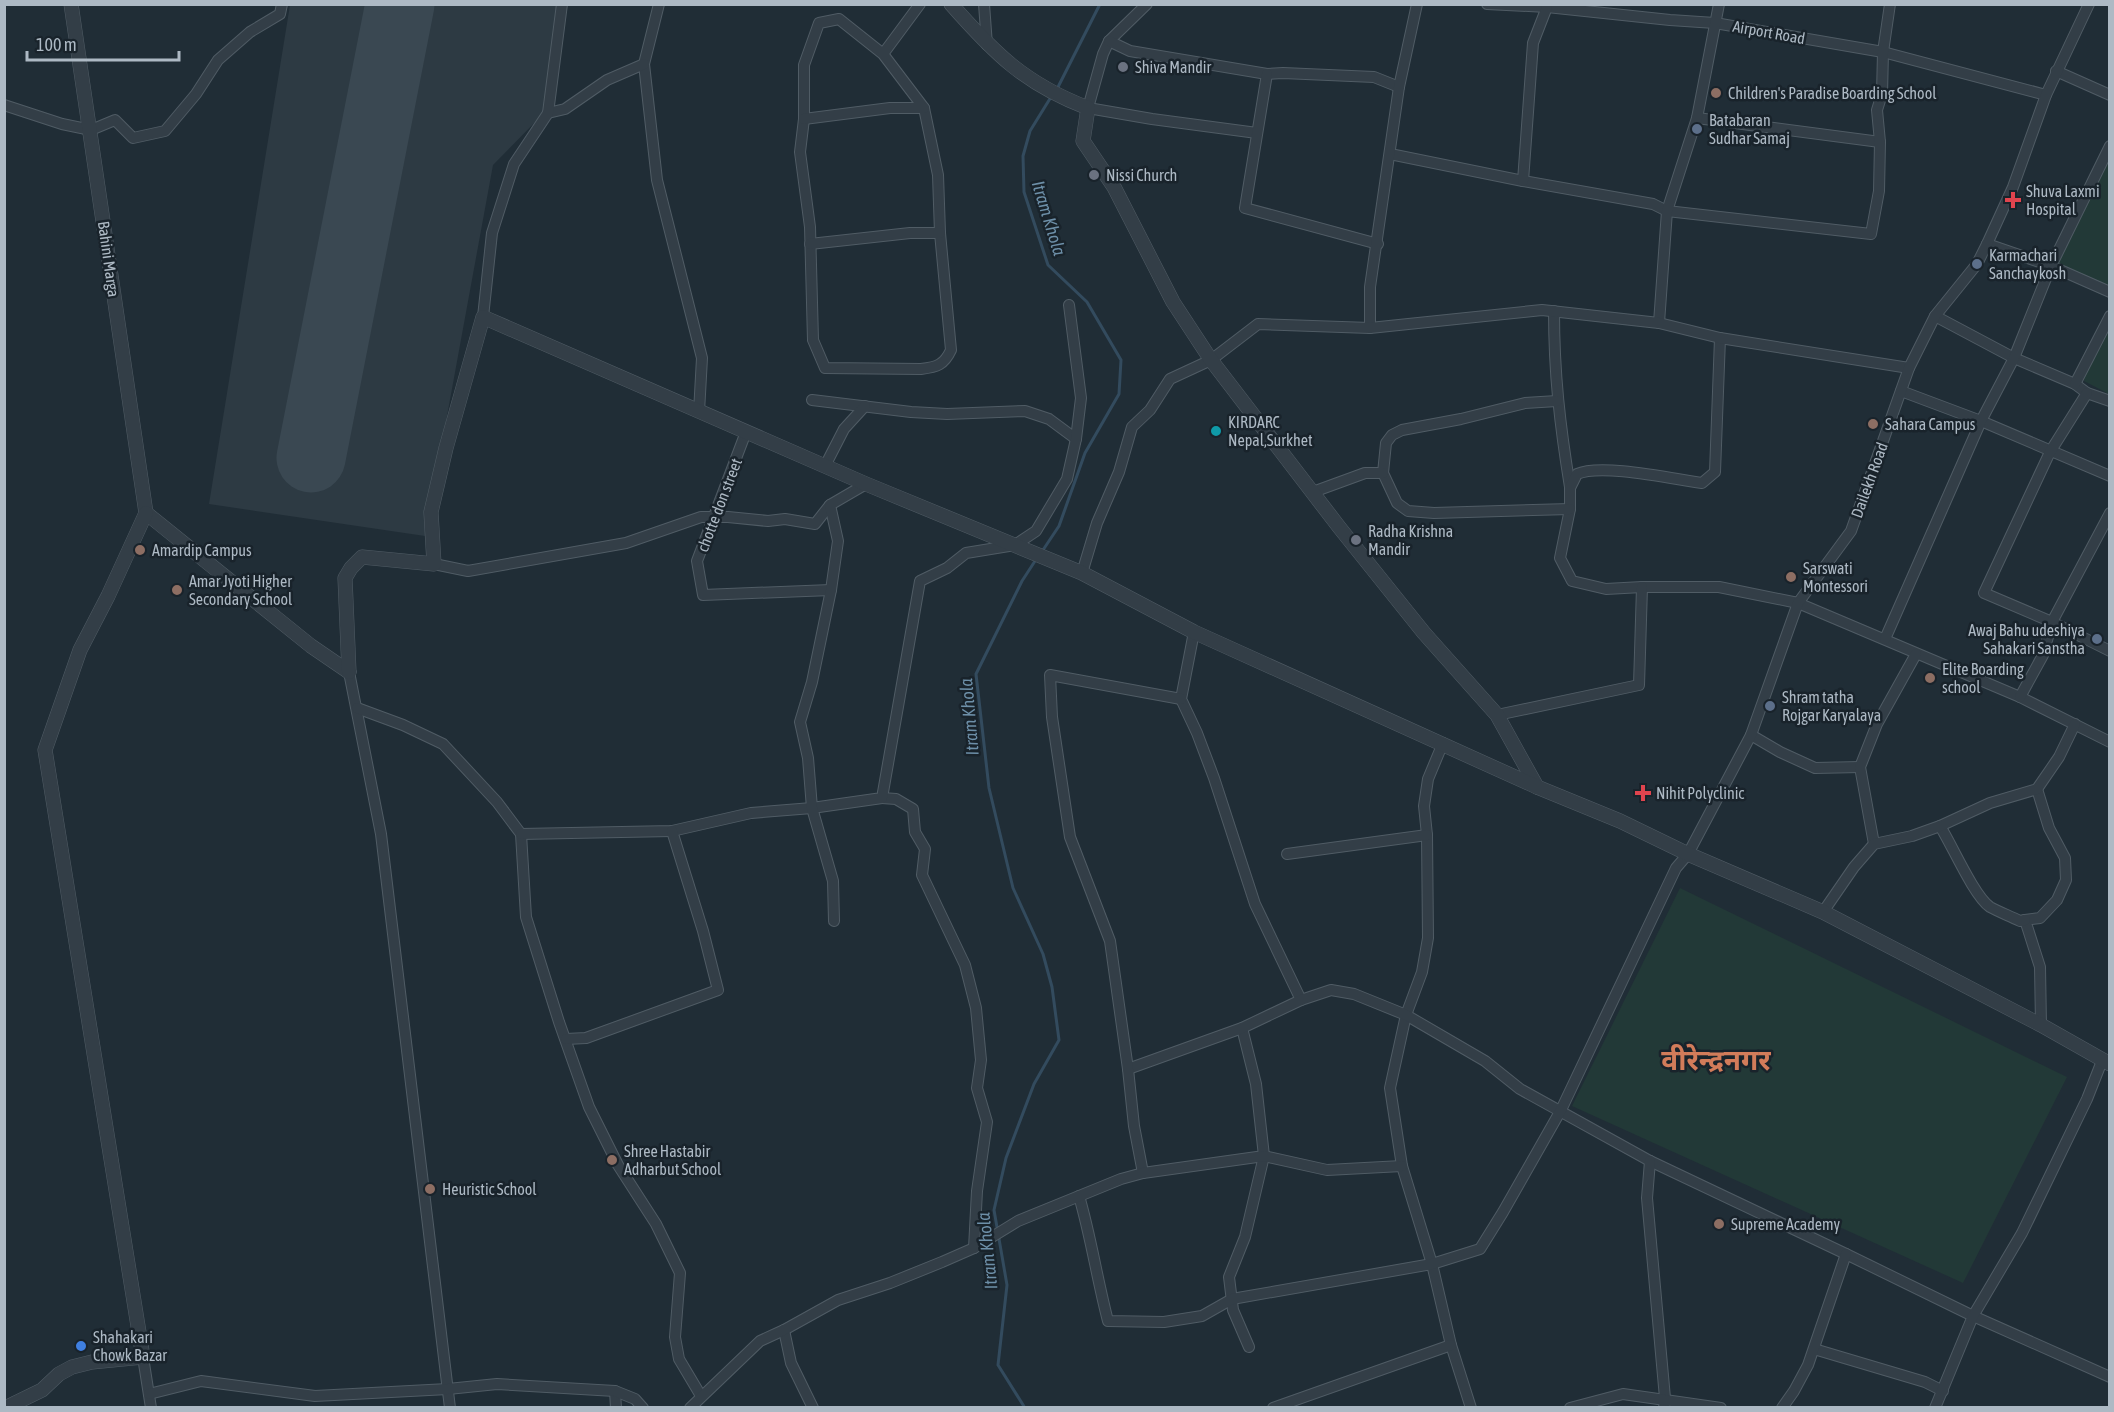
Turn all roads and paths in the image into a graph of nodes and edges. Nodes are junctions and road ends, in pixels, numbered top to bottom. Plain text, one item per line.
1 (72, 4) edge
2 (282, 4) edge
3 (562, 4) edge
4 (659, 4) edge
5 (920, 4) edge
6 (951, 4) edge
7 (984, 4) edge
8 (1147, 4) edge
9 (1417, 4) edge
10 (1487, 4) edge
11 (1719, 4) edge
12 (1890, 4) edge
13 (2089, 4) edge
14 (1548, 7) junction
15 (1715, 23) junction
16 (1109, 41) junction
17 (987, 45) junction
18 (1884, 52) junction
19 (883, 54) junction
20 (644, 64) junction
21 (2056, 71) junction
22 (1267, 74) junction
23 (1399, 87) junction
24 (2046, 95) junction
25 (2109, 95) edge
26 (4, 105) edge
27 (924, 108) junction
28 (1088, 108) junction
29 (548, 113) junction
30 (1697, 118) junction
31 (804, 119) junction
32 (91, 130) junction
33 (1257, 133) junction
34 (1880, 142) junction
35 (2109, 146) edge
36 (1390, 154) junction
37 (1523, 181) junction
38 (1667, 211) junction
39 (940, 233) junction
40 (810, 244) junction
41 (1378, 244) junction
42 (1987, 244) junction
43 (2051, 266) junction
44 (2109, 292) edge
45 (1069, 305) dead end
46 (1554, 311) junction
47 (1935, 316) junction
48 (2109, 316) edge
49 (483, 317) junction
50 (1659, 323) junction
51 (1370, 328) junction
52 (1720, 338) junction
53 (2014, 358) junction
54 (1211, 360) junction
55 (1909, 368) junction
56 (2075, 384) junction
57 (1901, 391) junction
58 (2087, 393) junction
59 (812, 400) dead end
60 (1557, 401) junction
61 (2109, 401) edge
62 (865, 406) junction
63 (699, 411) junction
64 (1981, 421) junction
65 (746, 432) junction
66 (1076, 439) junction
67 (2050, 452) junction
68 (825, 466) junction
69 (1383, 472) junction
70 (2109, 476) edge
71 (866, 484) junction
72 (1570, 488) junction
73 (1313, 492) junction
74 (830, 505) junction
75 (1570, 509) junction
76 (146, 513) junction
77 (2109, 513) edge
78 (714, 517) junction
79 (1019, 547) junction
80 (434, 564) junction
81 (1082, 573) junction
82 (1642, 586) junction
83 (831, 590) junction
84 (1798, 603) junction
85 (2052, 622) junction
86 (1194, 632) junction
87 (1884, 639) junction
88 (2109, 651) edge
89 (1916, 654) junction
90 (349, 672) junction
91 (2020, 697) junction
92 (1181, 699) junction
93 (357, 708) junction
94 (1497, 715) junction
95 (2075, 724) junction
96 (1751, 735) junction
97 (2109, 742) edge
98 (1443, 743) junction
99 (1860, 767) junction
100 (1537, 787) junction
101 (2037, 789) junction
102 (882, 798) junction
103 (812, 808) junction
104 (1940, 826) junction
105 (672, 831) junction
106 (521, 834) junction
107 (1427, 836) junction
108 (1874, 844) junction
109 (1287, 854) dead end
110 (1688, 854) junction
111 (1823, 912) junction
112 (2025, 920) junction
113 (834, 921) dead end
114 (1301, 1000) junction
115 (1406, 1015) junction
116 (2041, 1025) junction
117 (1242, 1028) junction
118 (566, 1039) junction
119 (2106, 1063) edge
120 (1128, 1069) junction
121 (1561, 1110) junction
122 (1264, 1156) junction
123 (1650, 1161) junction
124 (1402, 1166) junction
125 (1143, 1173) junction
126 (1079, 1197) junction
127 (974, 1248) junction
128 (1846, 1254) junction
129 (1432, 1264) junction
130 (1232, 1299) junction
131 (1973, 1316) junction
132 (784, 1330) junction
133 (1451, 1345) junction
134 (1249, 1347) dead end
135 (1814, 1349) junction
136 (143, 1357) junction
137 (2109, 1377) edge
138 (448, 1389) junction
139 (615, 1391) junction
140 (1942, 1391) junction
141 (149, 1394) junction
142 (315, 1396) junction
143 (701, 1396) junction
144 (1664, 1403) edge
145 (5, 1407) edge
146 (151, 1407) edge
147 (318, 1407) edge
148 (450, 1407) edge
149 (616, 1407) edge
150 (643, 1407) edge
151 (690, 1407) edge
152 (813, 1407) edge
153 (1273, 1407) edge
154 (1471, 1407) edge
155 (1570, 1407) edge
156 (1721, 1407) edge
157 (1782, 1407) edge
158 (1935, 1407) edge

1 - 32 street, Bahini Marga
2 - 32 street
3 - 29 street
4 - 20 street
5 - 19 street
6 - 17 street
7 - 17 street
8 - 16 street
9 - 23 street
10 - 14 street, Airport Road
11 - 15 street
12 - 18 street
13 - 21 street, Dailekh Road
14 - 15 street, Airport Road
14 - 37 street
15 - 18 street, Airport Road
15 - 30 street
16 - 22 street
16 - 28 street
17 - 28 street
18 - 24 street, Airport Road
18 - 34 street
19 - 27 street
19 - 31 street
20 - 29 street
20 - 63 street
21 - 24 street, Dailekh Road
21 - 25 street
22 - 23 street
22 - 33 street
23 - 36 street
24 - 42 street, Dailekh Road
26 - 32 street
27 - 31 street
27 - 39 street
28 - 33 street
28 - 54 street
29 - 49 street
30 - 34 street
30 - 38 street
31 - 40 street
32 - 76 street, Bahini Marga
33 - 41 street
34 - 38 street
35 - 43 street
36 - 37 street
36 - 41 street
37 - 38 street
38 - 50 street
39 - 40 street
39 - 40 street
41 - 51 street
42 - 43 street
42 - 47 street, Dailekh Road
43 - 44 street
43 - 53 street
45 - 66 street
46 - 50 street
46 - 51 street
46 - 60 street
47 - 53 street
47 - 55 street, Dailekh Road
48 - 56 street
49 - 63 street
49 - 80 street
50 - 52 street
51 - 54 street
52 - 55 street
52 - 72 street
53 - 56 street
53 - 64 street
54 - 73 street
54 - 81 street
55 - 57 street, Dailekh Road
56 - 58 street
57 - 64 street
57 - 84 street, Dailekh Road
58 - 61 street
58 - 67 street
59 - 62 street
60 - 69 street
60 - 72 street
62 - 66 street
62 - 68 street
63 - 65 street
64 - 67 street
64 - 87 street
65 - 68 street
65 - 78 street, chotte don street
66 - 79 street
67 - 70 street
67 - 85 street
68 - 71 street
69 - 73 street
69 - 75 street
71 - 74 street
71 - 79 street
72 - 75 street
73 - 94 street
74 - 78 street
74 - 83 street
75 - 82 street
76 - 90 street
76 - 136 street
77 - 85 street
78 - 80 street
78 - 83 street, chotte don street
79 - 81 street
79 - 102 street
80 - 90 street
81 - 86 street
82 - 84 street
82 - 94 street
83 - 103 street
84 - 87 street
84 - 96 street, Dailekh Road
85 - 88 street
85 - 91 street
86 - 92 street
86 - 98 street
87 - 89 street
89 - 91 street
89 - 99 street
90 - 93 street
91 - 95 street
92 - 114 street
92 - 120 street
93 - 106 street
93 - 138 street
94 - 100 street
95 - 97 street
95 - 101 street
96 - 99 street
96 - 110 street, Dailekh Road
98 - 100 street
98 - 107 street
99 - 108 street
100 - 110 street
101 - 104 street
101 - 112 street
102 - 103 street
102 - 127 street
103 - 105 street
103 - 113 street
104 - 108 street
104 - 112 street
105 - 106 street
105 - 118 street
106 - 118 street
107 - 109 street
107 - 115 street
108 - 111 street
110 - 111 street
110 - 121 street, Dailekh Road
111 - 116 street
112 - 116 street
114 - 115 street
114 - 117 street
115 - 121 street
115 - 124 street
116 - 119 street
117 - 120 street
117 - 122 street
118 - 143 street
119 - 131 street
120 - 125 street
121 - 123 street
121 - 129 street, Dailekh Road
122 - 124 street
122 - 125 street
122 - 130 street
123 - 128 street
123 - 144 street
124 - 129 street
125 - 126 street
126 - 127 street
126 - 130 street, Dailekh Road
127 - 132 street
128 - 131 street
128 - 135 street
129 - 130 street, Dailekh Road
129 - 133 street
130 - 134 street
131 - 137 street
131 - 140 street
132 - 143 street
132 - 152 street
133 - 153 street
133 - 154 street
135 - 140 street
135 - 157 street
136 - 141 street
136 - 145 street
138 - 139 street
138 - 142 street
138 - 148 street
139 - 149 street
139 - 150 street
140 - 158 street
141 - 142 street
141 - 146 street
142 - 147 street
143 - 151 street
144 - 155 street
144 - 156 street

